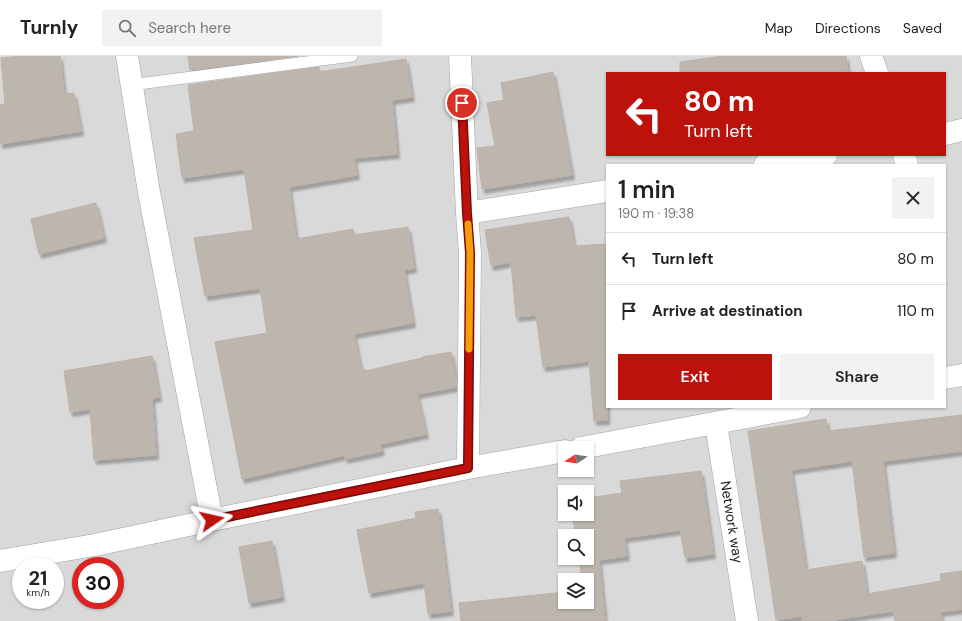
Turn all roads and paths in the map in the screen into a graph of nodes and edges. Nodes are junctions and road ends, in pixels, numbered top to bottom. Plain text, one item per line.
1 (127, 56) edge
2 (352, 56) edge
3 (460, 56) edge
4 (871, 56) edge
5 (877, 72) edge
6 (132, 85) junction
7 (962, 130) edge
8 (946, 134) edge
9 (820, 156) edge
10 (771, 164) edge
11 (606, 191) edge
12 (467, 213) junction
13 (795, 408) edge
14 (716, 424) junction
15 (594, 446) edge
16 (558, 452) edge
17 (468, 468) junction
18 (212, 520) junction
19 (0, 561) edge
20 (747, 621) edge

1 - 6 street
2 - 6 lane
3 - 12 street
4 - 5 street
6 - 18 street
7 - 8 street
9 - 10 street
11 - 12 street
12 - 17 street
13 - 14 street
14 - 15 street
14 - 20 street, Network way
16 - 17 street
17 - 18 street
18 - 19 street

